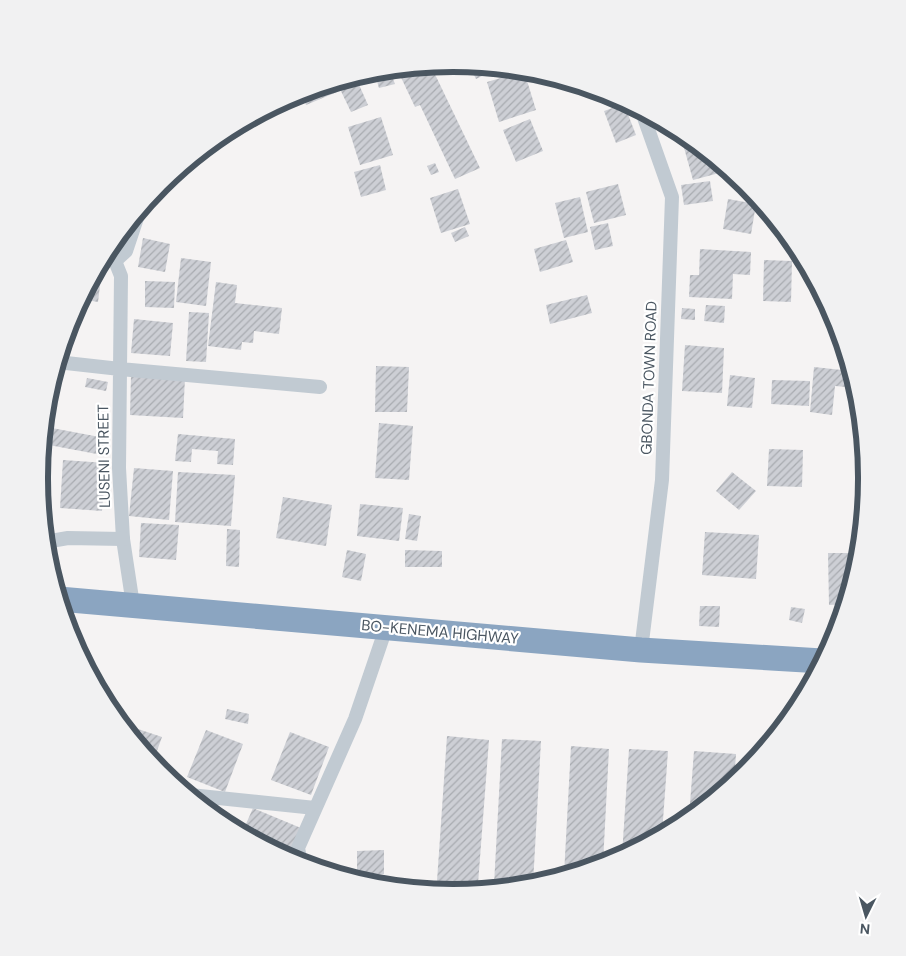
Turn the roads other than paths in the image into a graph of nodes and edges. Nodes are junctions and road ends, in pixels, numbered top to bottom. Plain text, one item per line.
1 (645, 121) edge
2 (134, 228) edge
3 (113, 257) edge
4 (111, 261) edge
5 (64, 363) edge
6 (120, 368) junction
7 (320, 387) dead end
8 (122, 539) junction
9 (52, 541) edge
10 (66, 599) edge
11 (133, 604) junction
12 (386, 628) junction
13 (641, 650) junction
14 (815, 661) edge
15 (202, 796) edge
16 (315, 808) junction
17 (299, 853) edge

1 - 13 street, GBONDA TOWN ROAD
2 - 3 street
4 - 6 street, LUSENI STREET
5 - 6 street
6 - 7 street
6 - 8 street, LUSENI STREET
8 - 9 street
8 - 11 street, LUSENI STREET
10 - 11 highway, BO-KENEMA HIGHWAY
11 - 12 highway, BO-KENEMA HIGHWAY
12 - 13 highway, BO-KENEMA HIGHWAY
12 - 16 street
13 - 14 highway, BO-KENEMA HIGHWAY
15 - 16 street
16 - 17 street

